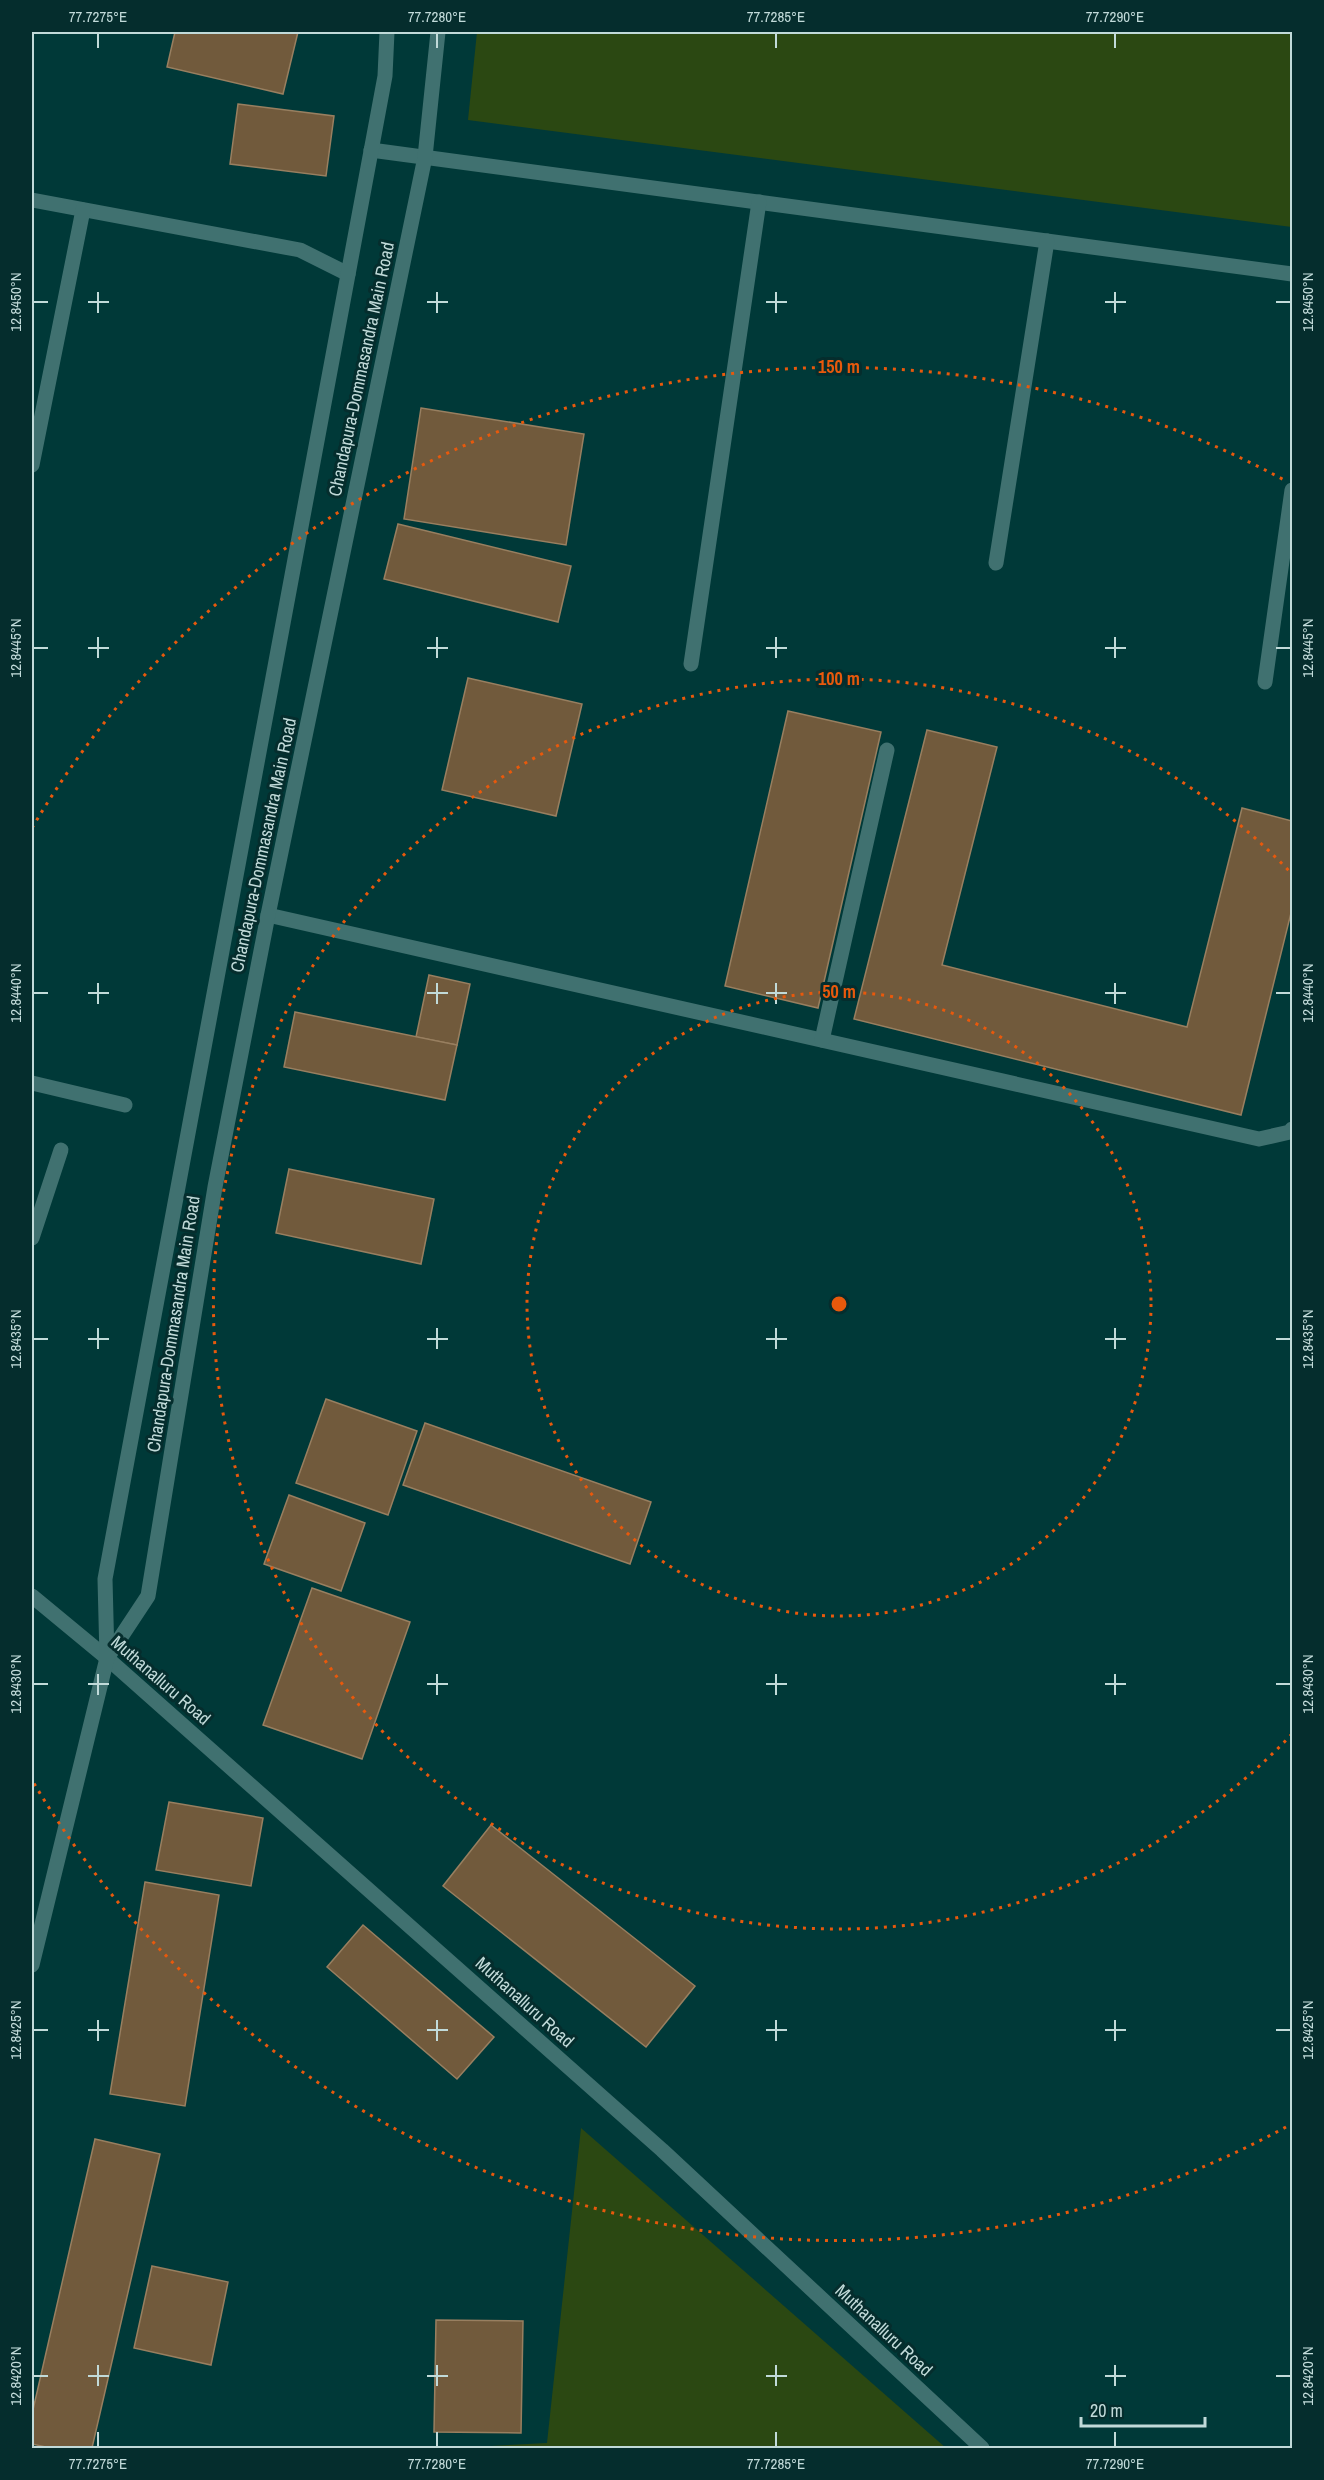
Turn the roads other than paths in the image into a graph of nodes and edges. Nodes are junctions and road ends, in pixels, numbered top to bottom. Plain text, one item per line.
1 (387, 32) edge
2 (438, 32) edge
3 (371, 150) junction
4 (425, 157) junction
5 (32, 200) edge
6 (759, 202) junction
7 (83, 210) junction
8 (1047, 241) junction
9 (348, 274) junction
10 (1293, 274) edge
11 (32, 465) edge
12 (1293, 490) edge
13 (996, 563) dead end
14 (691, 664) dead end
15 (1265, 682) dead end
16 (887, 750) dead end
17 (268, 915) junction
18 (822, 1040) junction
19 (32, 1083) edge
20 (125, 1105) dead end
21 (1293, 1129) edge
22 (61, 1150) dead end
23 (32, 1238) edge
24 (32, 1596) edge
25 (107, 1658) junction
26 (32, 1965) edge
27 (982, 2448) edge

1 - 3 main road, Chandapura-Dommasandra Main Road
2 - 4 main road, Chandapura-Dommasandra Main Road
3 - 4 main road
3 - 9 main road, Chandapura-Dommasandra Main Road
4 - 6 main road
4 - 17 main road, Chandapura-Dommasandra Main Road
5 - 7 main road
6 - 8 main road
6 - 14 main road
7 - 9 main road
7 - 11 main road
8 - 10 main road
8 - 13 main road
9 - 25 main road, Chandapura-Dommasandra Main Road
12 - 15 main road
16 - 18 main road
17 - 18 main road
17 - 25 main road, Chandapura-Dommasandra Main Road
18 - 21 main road
19 - 20 main road
22 - 23 main road
24 - 25 main road, Muthanalluru Road
25 - 26 main road, Chandapura-Dommasandra Main Road
25 - 27 main road, Muthanalluru Road

